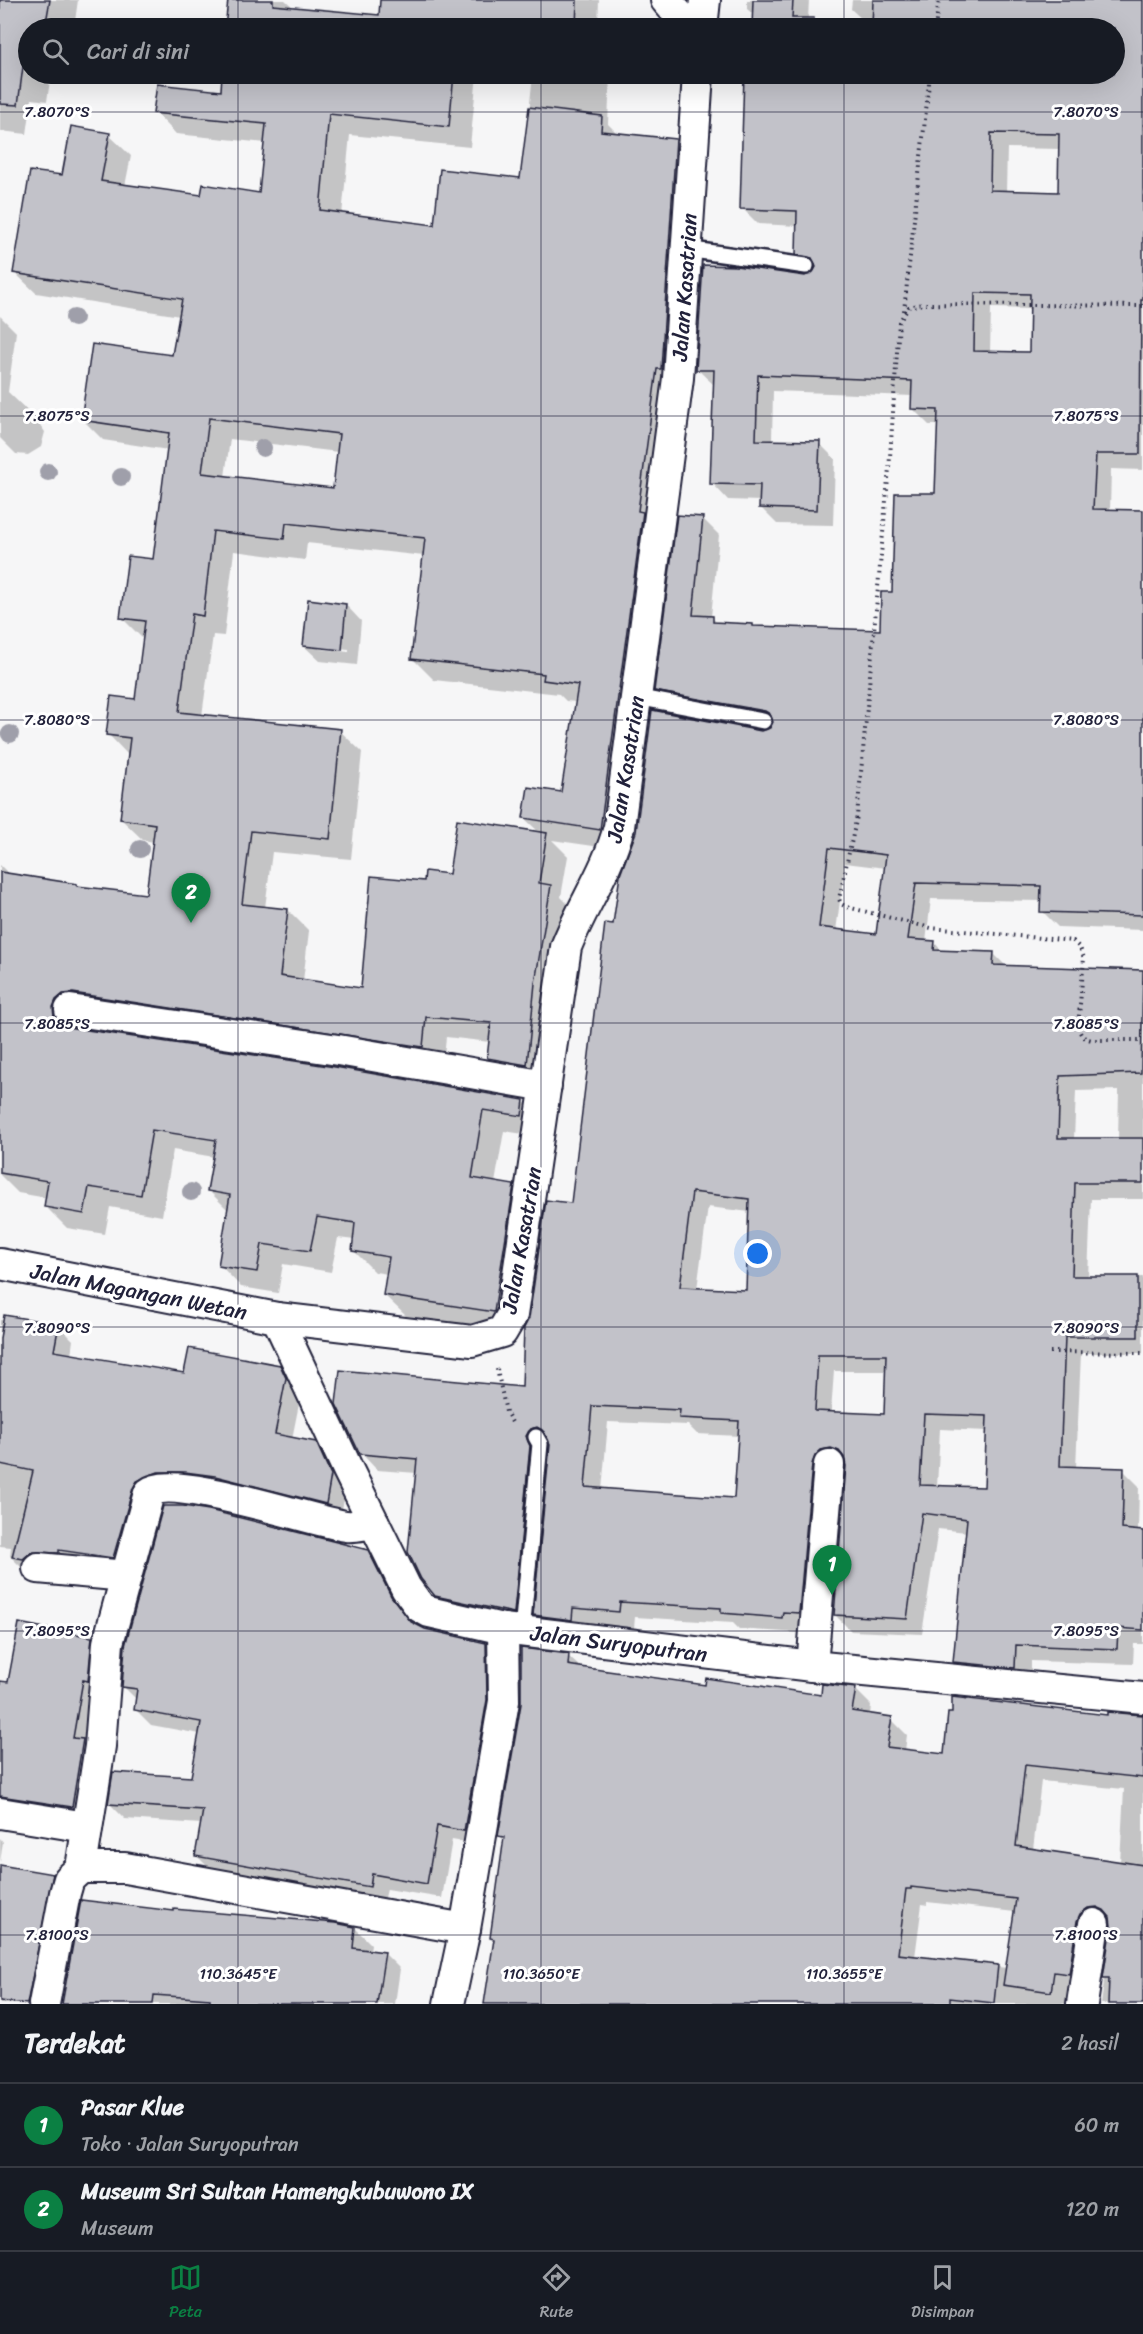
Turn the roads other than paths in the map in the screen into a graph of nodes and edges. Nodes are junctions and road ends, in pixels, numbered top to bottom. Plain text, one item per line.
1 (666, 0) edge
2 (705, 0) edge
3 (681, 18) edge
4 (703, 18) edge
5 (697, 84) edge
6 (686, 249) junction
7 (806, 266) dead end
8 (636, 697) junction
9 (763, 721) dead end
10 (70, 1010) dead end
11 (546, 1086) junction
12 (0, 1264) edge
13 (277, 1318) junction
14 (536, 1437) road end
15 (829, 1465) dead end
16 (374, 1523) junction
17 (38, 1568) dead end
18 (126, 1576) junction
19 (512, 1630) junction
20 (812, 1666) junction
21 (1143, 1698) edge
22 (0, 1813) edge
23 (86, 1827) junction
24 (81, 1868) junction
25 (1094, 1924) dead end
26 (465, 1929) junction
27 (44, 2004) edge
28 (449, 2004) edge
29 (1082, 2004) edge

1 - 3 street
2 - 4 street
5 - 6 street, Jalan Kasatrian
6 - 7 lane
6 - 8 street, Jalan Kasatrian
8 - 9 lane
8 - 11 street, Jalan Kasatrian
10 - 11 street
11 - 13 street, Jalan Kasatrian
12 - 13 street, Jalan Magangan Wetan
13 - 16 street, Jalan Suryoputran
14 - 19 lane
15 - 20 street
16 - 18 street
16 - 19 street, Jalan Suryoputran
17 - 18 street
18 - 23 street
19 - 20 street, Jalan Suryoputran
19 - 26 street
20 - 21 street, Jalan Suryoputran
22 - 23 street
23 - 24 street
24 - 26 street
24 - 27 street
25 - 29 street
26 - 28 street

